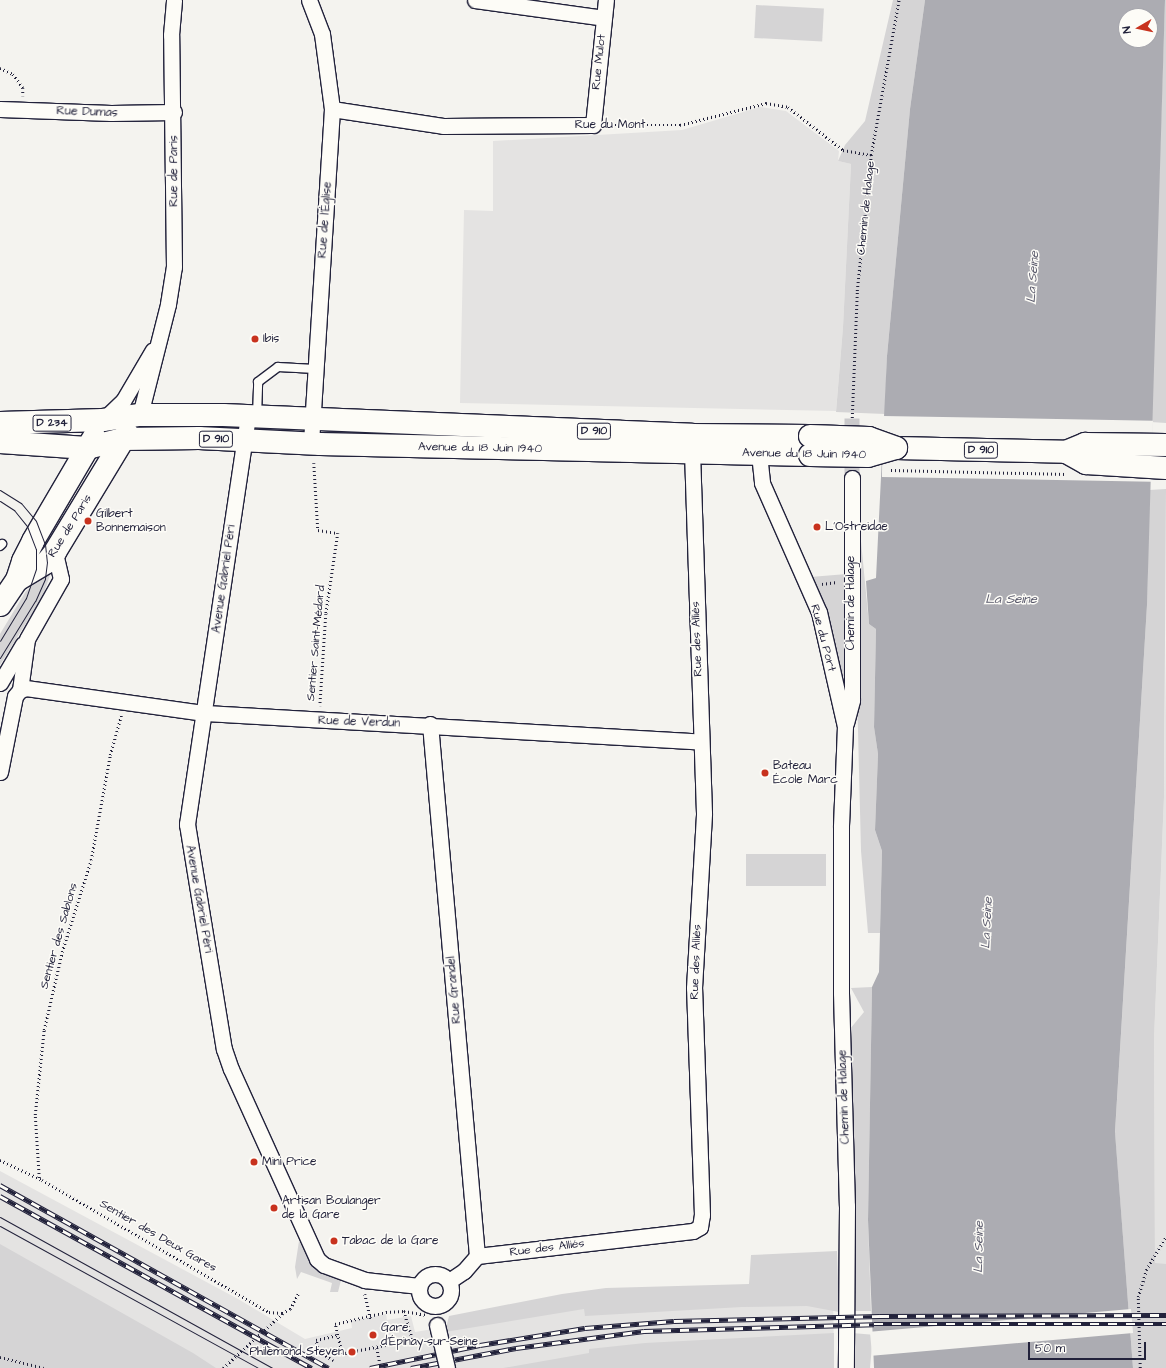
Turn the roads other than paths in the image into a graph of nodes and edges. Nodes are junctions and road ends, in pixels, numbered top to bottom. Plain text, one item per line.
1 (174, 0) edge
2 (309, 0) edge
3 (475, 0) edge
4 (606, 0) edge
5 (604, 18) junction
6 (0, 109) edge
7 (332, 109) junction
8 (174, 112) junction
9 (593, 125) joint
10 (159, 341) junction
11 (315, 369) junction
12 (140, 415) junction
13 (252, 416) junction
14 (312, 418) junction
15 (103, 420) junction
16 (0, 423) edge
17 (122, 439) junction
18 (244, 440) junction
19 (0, 442) edge
20 (311, 444) junction
21 (692, 444) junction
22 (758, 444) junction
23 (1166, 445) edge
24 (88, 448) junction
25 (1066, 452) junction
26 (1166, 468) edge
27 (852, 478) tunnel mouth
28 (55, 552) junction
29 (17, 580) junction
30 (0, 605) edge
31 (27, 638) junction
32 (0, 683) edge
33 (20, 690) junction
34 (204, 713) junction
35 (430, 724) junction
36 (845, 726) junction
37 (700, 742) junction
38 (0, 772) edge
39 (841, 827) joint
40 (477, 1256) junction
41 (449, 1281) junction
42 (419, 1286) junction
43 (437, 1316) junction
44 (447, 1368) edge
45 (846, 1368) edge

1 - 8 street, Rue de Paris
2 - 7 street, Rue de l'Église
3 - 5 street
4 - 5 street, Rue Mulot
5 - 9 street, Rue Mulot
6 - 8 street, Rue Dumas
7 - 9 street, Rue du Mont
7 - 11 street, Rue de l'Église
8 - 10 street, Rue de Paris
10 - 12 street, Rue de Paris
10 - 15 street, Rue de Paris
11 - 13 lane
11 - 14 street, Rue de l'Église
12 - 13 main road, Avenue du 18 Juin 1940 / D 910
12 - 15 main road, D 910
12 - 17 main road, Rue de Paris
13 - 14 main road, Avenue du 18 Juin 1940 / D 910
13 - 18 street, Avenue Gabriel Péri
14 - 20 street, Rue de l'Église
14 - 21 main road, Avenue du 18 Juin 1940 / D 910
15 - 16 main road, D 234
15 - 24 main road, Rue de Paris
17 - 18 main road, Avenue du 18 Juin 1940 / D 910
17 - 24 main road, D 910
17 - 28 main road, Rue de Paris
18 - 20 main road, Avenue du 18 Juin 1940 / D 910
18 - 34 street, Avenue Gabriel Péri
19 - 24 main road, D 234
20 - 21 main road, Avenue du 18 Juin 1940 / D 910
21 - 22 main road, Avenue du 18 Juin 1940 / D 910
21 - 37 street, Rue des Alliés
22 - 25 main road, Avenue du 18 Juin 1940 / D 910, bridge
22 - 36 street, Rue du Port
23 - 25 main road, D 910
24 - 29 main road, Rue de Paris
25 - 26 main road, D 910
27 - 36 street, Chemin de Halage
28 - 29 main road, Rue de Paris
28 - 31 street
29 - 30 main road, Rue de Paris
31 - 32 street
31 - 33 street
33 - 34 street, Rue de Verdun
33 - 38 street
34 - 35 street, Rue de Verdun
34 - 42 street, Avenue Gabriel Péri
35 - 37 street, Rue de Verdun
35 - 40 street, Rue Grandel
36 - 39 street, Rue du Port
37 - 40 street, Rue des Alliés
39 - 45 street, Chemin de Halage
40 - 41 street
41 - 42 street
41 - 43 street
42 - 43 street
43 - 44 street, bridge

